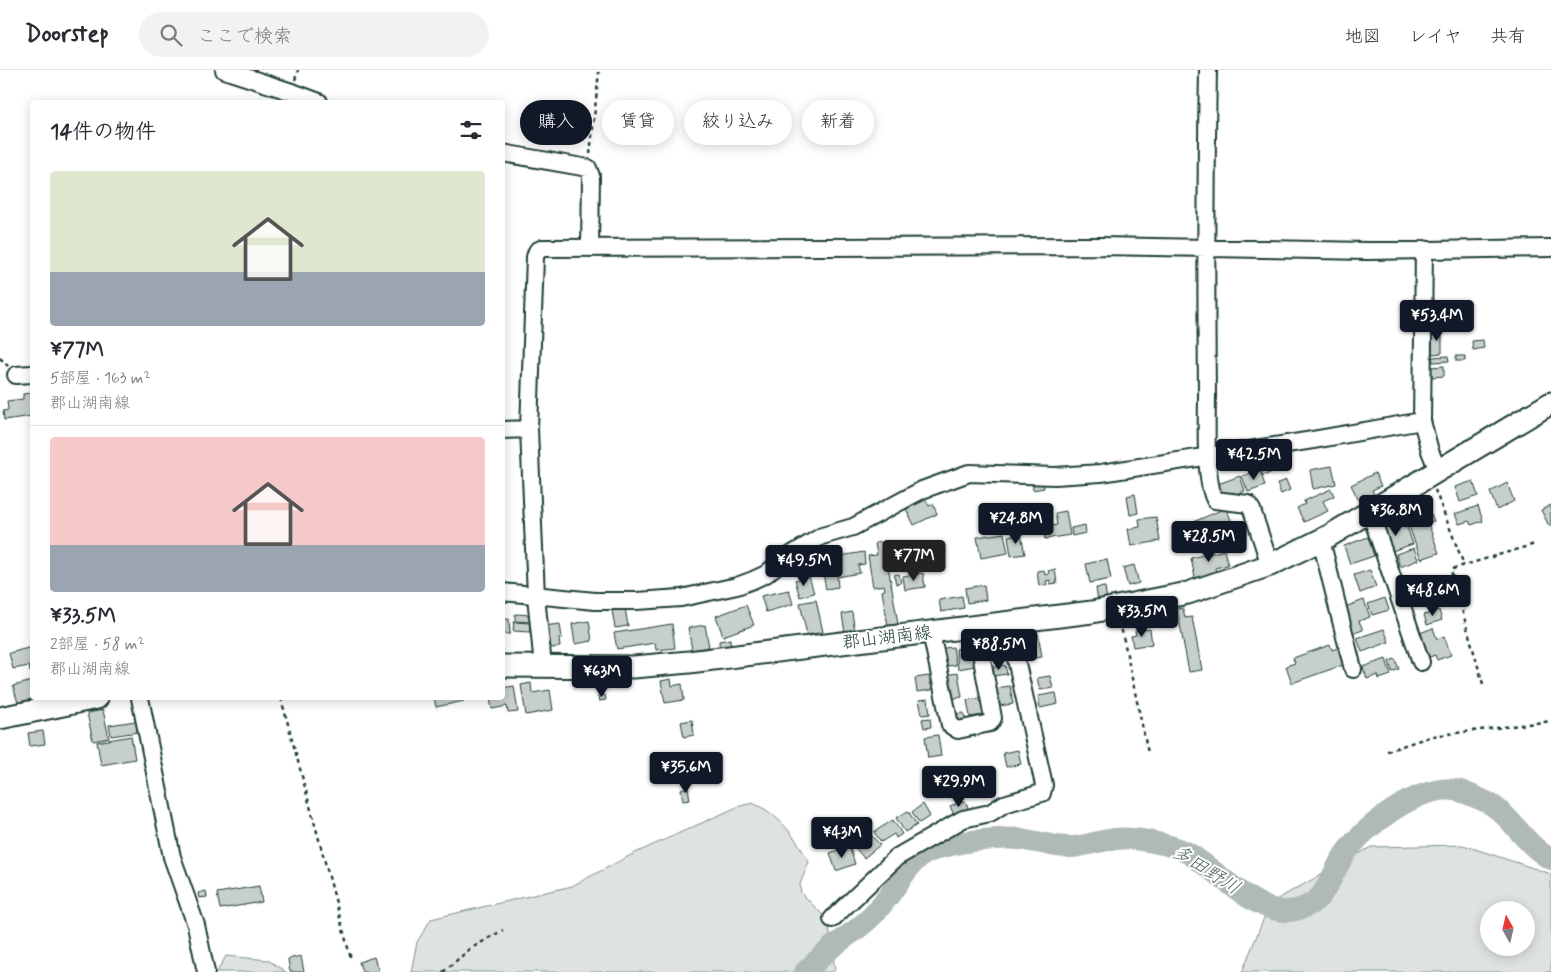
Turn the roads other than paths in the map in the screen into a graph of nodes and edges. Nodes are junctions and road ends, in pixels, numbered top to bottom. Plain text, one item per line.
1 (224, 70) edge
2 (1208, 70) edge
3 (314, 100) edge
4 (505, 154) edge
5 (1205, 247) junction
6 (590, 248) junction
7 (1551, 248) edge
8 (1424, 249) junction
9 (30, 374) edge
10 (16, 375) dead end
11 (1551, 403) edge
12 (1422, 421) junction
13 (529, 429) junction
14 (505, 430) edge
15 (1208, 456) junction
16 (1434, 474) junction
17 (1370, 512) junction
18 (1320, 540) junction
19 (1270, 565) junction
20 (505, 592) edge
21 (536, 596) junction
22 (1008, 623) junction
23 (976, 627) junction
24 (931, 632) junction
25 (1421, 662) dead end
26 (505, 666) edge
27 (543, 666) junction
28 (1353, 669) dead end
29 (87, 700) edge
30 (140, 700) edge
31 (0, 718) edge
32 (832, 919) dead end
33 (206, 972) edge

1 - 3 street
2 - 5 street
4 - 6 street
5 - 6 street
5 - 8 street
5 - 15 street
6 - 13 street
7 - 8 street
8 - 12 street
9 - 10 street
11 - 16 main road, 郡山湖南線
12 - 15 street
12 - 16 street
13 - 14 street
13 - 21 street
15 - 19 street
15 - 21 street
16 - 17 main road, 郡山湖南線
17 - 18 main road, 郡山湖南線
17 - 25 street
18 - 19 main road, 郡山湖南線
18 - 28 street
19 - 22 main road, 郡山湖南線
20 - 21 street
21 - 27 street
22 - 23 main road, 郡山湖南線
22 - 32 street
23 - 24 main road, 郡山湖南線
23 - 24 street
24 - 27 main road, 郡山湖南線
26 - 27 main road, 郡山湖南線
29 - 31 main road
30 - 33 street

